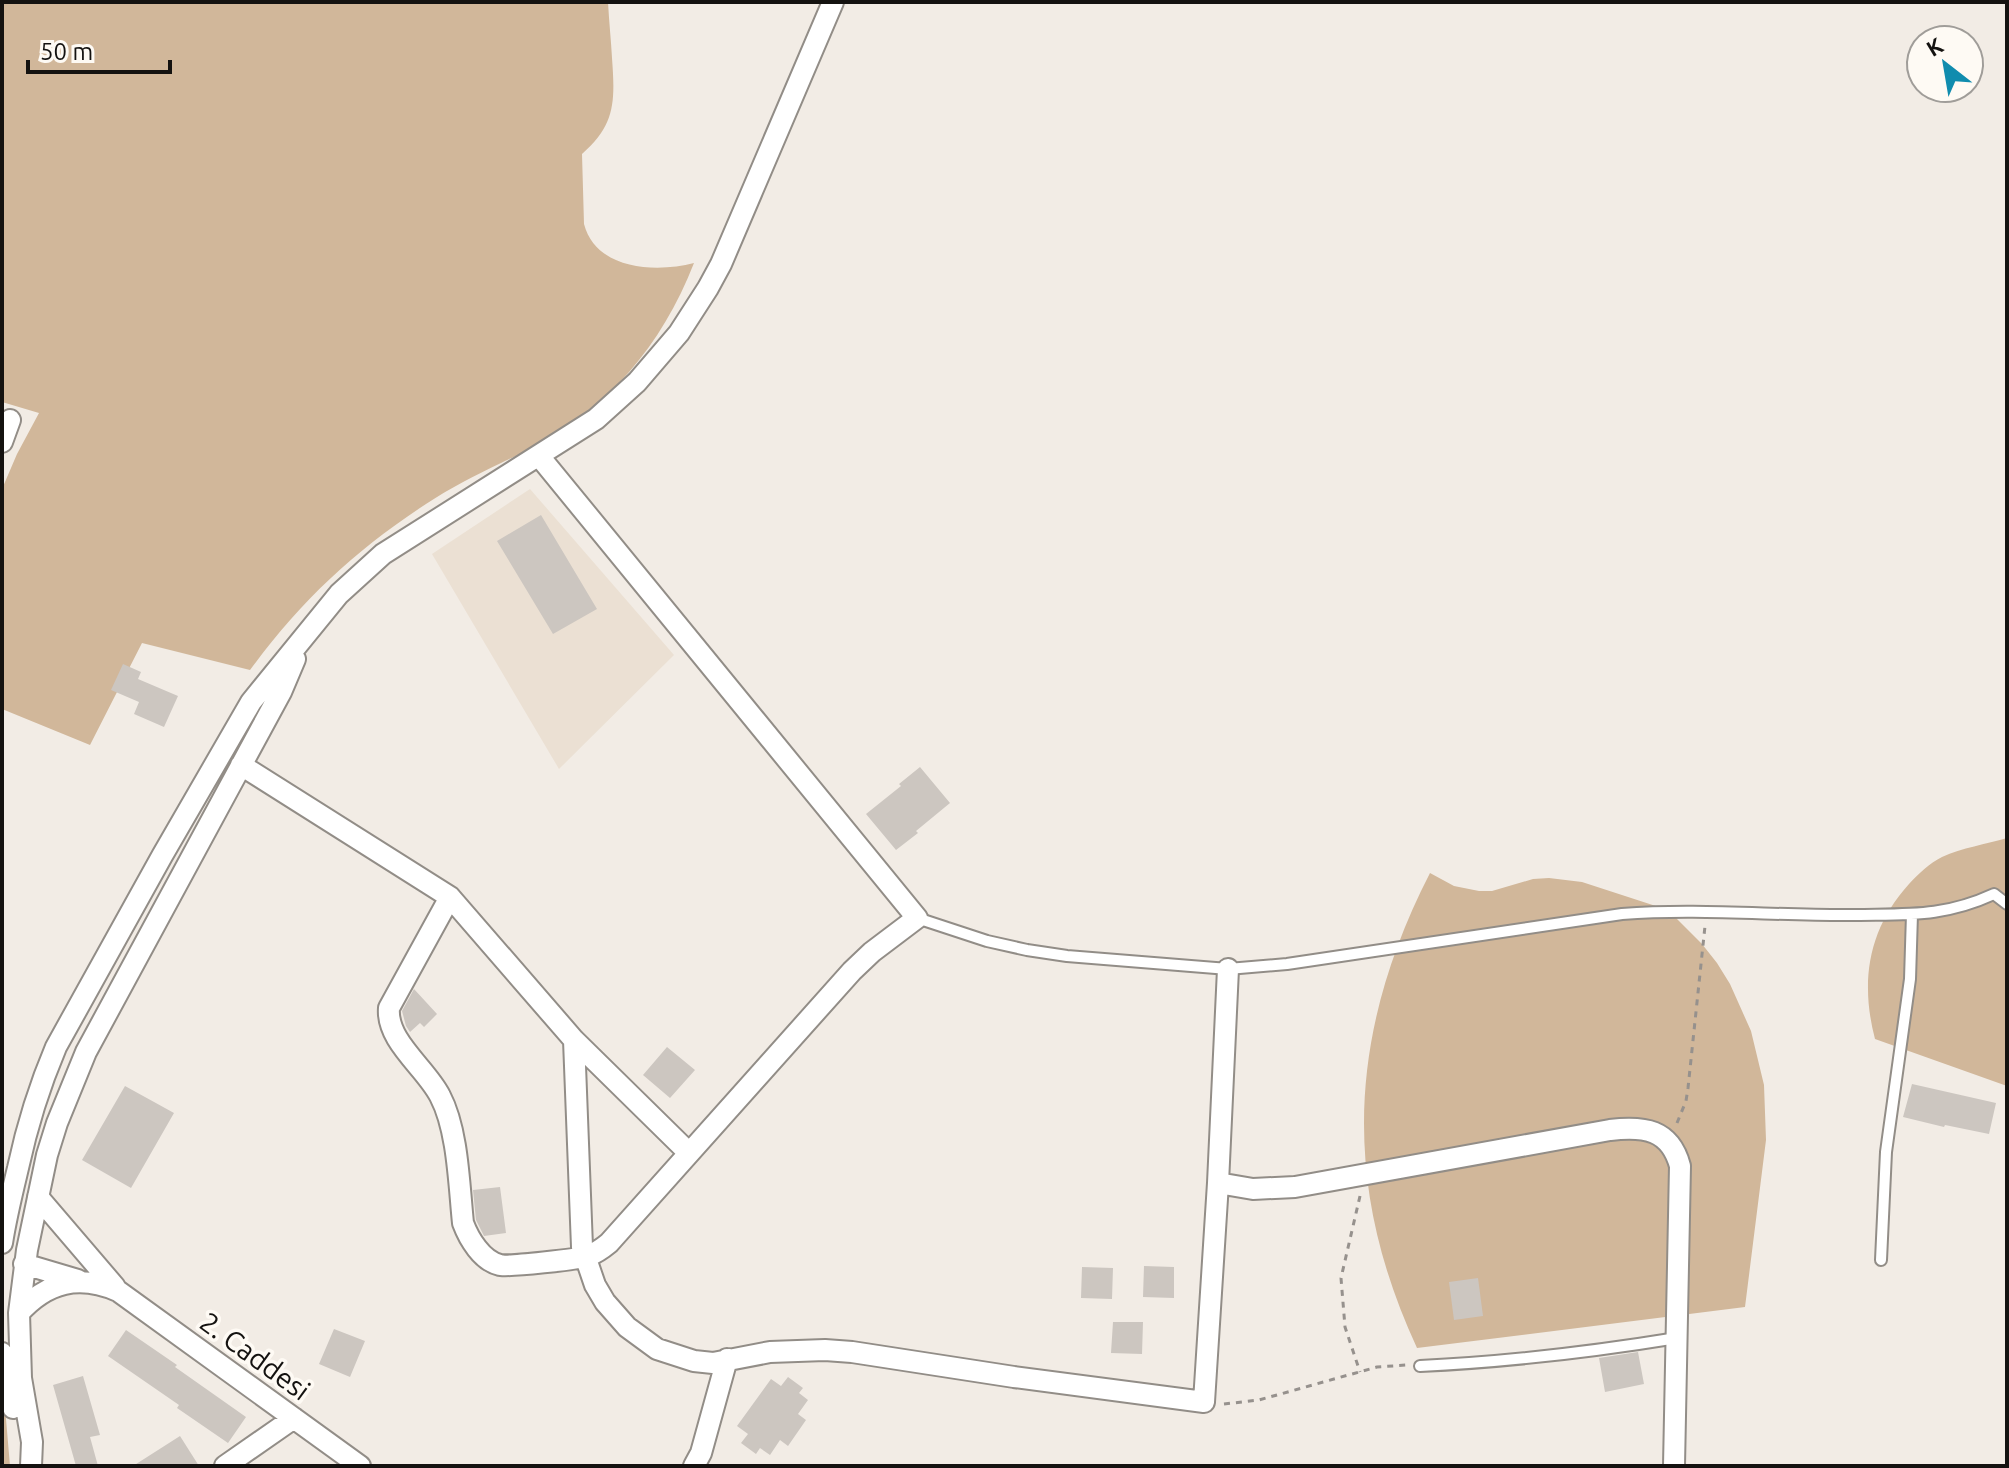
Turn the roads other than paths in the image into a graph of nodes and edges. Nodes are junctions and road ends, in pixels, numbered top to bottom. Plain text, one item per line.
1 (833, 2) edge
2 (10, 420) dead end
3 (2, 442) edge
4 (539, 456) junction
5 (303, 640) junction
6 (241, 765) junction
7 (450, 897) junction
8 (2007, 904) edge
9 (1912, 914) junction
10 (917, 918) junction
11 (1228, 969) junction
12 (574, 1040) junction
13 (689, 1153) junction
14 (10, 1171) edge
15 (1218, 1183) junction
16 (38, 1197) junction
17 (2, 1243) edge
18 (585, 1258) junction
19 (1881, 1260) dead end
20 (24, 1264) junction
21 (84, 1281) junction
22 (118, 1291) junction
23 (19, 1313) junction
24 (1677, 1338) junction
25 (2, 1356) edge
26 (727, 1359) junction
27 (1420, 1366) road end
28 (294, 1418) junction
29 (29, 1466) edge
30 (225, 1466) edge
31 (360, 1466) edge
32 (694, 1466) edge
33 (1674, 1466) edge

1 - 4 street
2 - 3 street
4 - 5 street
4 - 10 street
5 - 6 street
5 - 14 street
6 - 7 street
6 - 16 street
7 - 12 street
7 - 18 street
8 - 9 lane
9 - 11 lane
9 - 19 lane
10 - 11 lane
10 - 13 street
11 - 15 street
12 - 13 street
12 - 18 street
13 - 18 street
14 - 17 street
15 - 24 street
15 - 26 street
16 - 20 street
16 - 22 street
18 - 26 street
20 - 21 street
20 - 23 street
21 - 22 street
21 - 23 street
22 - 28 street, 2. Caddesi
23 - 29 street
24 - 27 lane
24 - 33 street
25 - 29 street
26 - 32 street
28 - 30 street
28 - 31 street, 2. Caddesi

